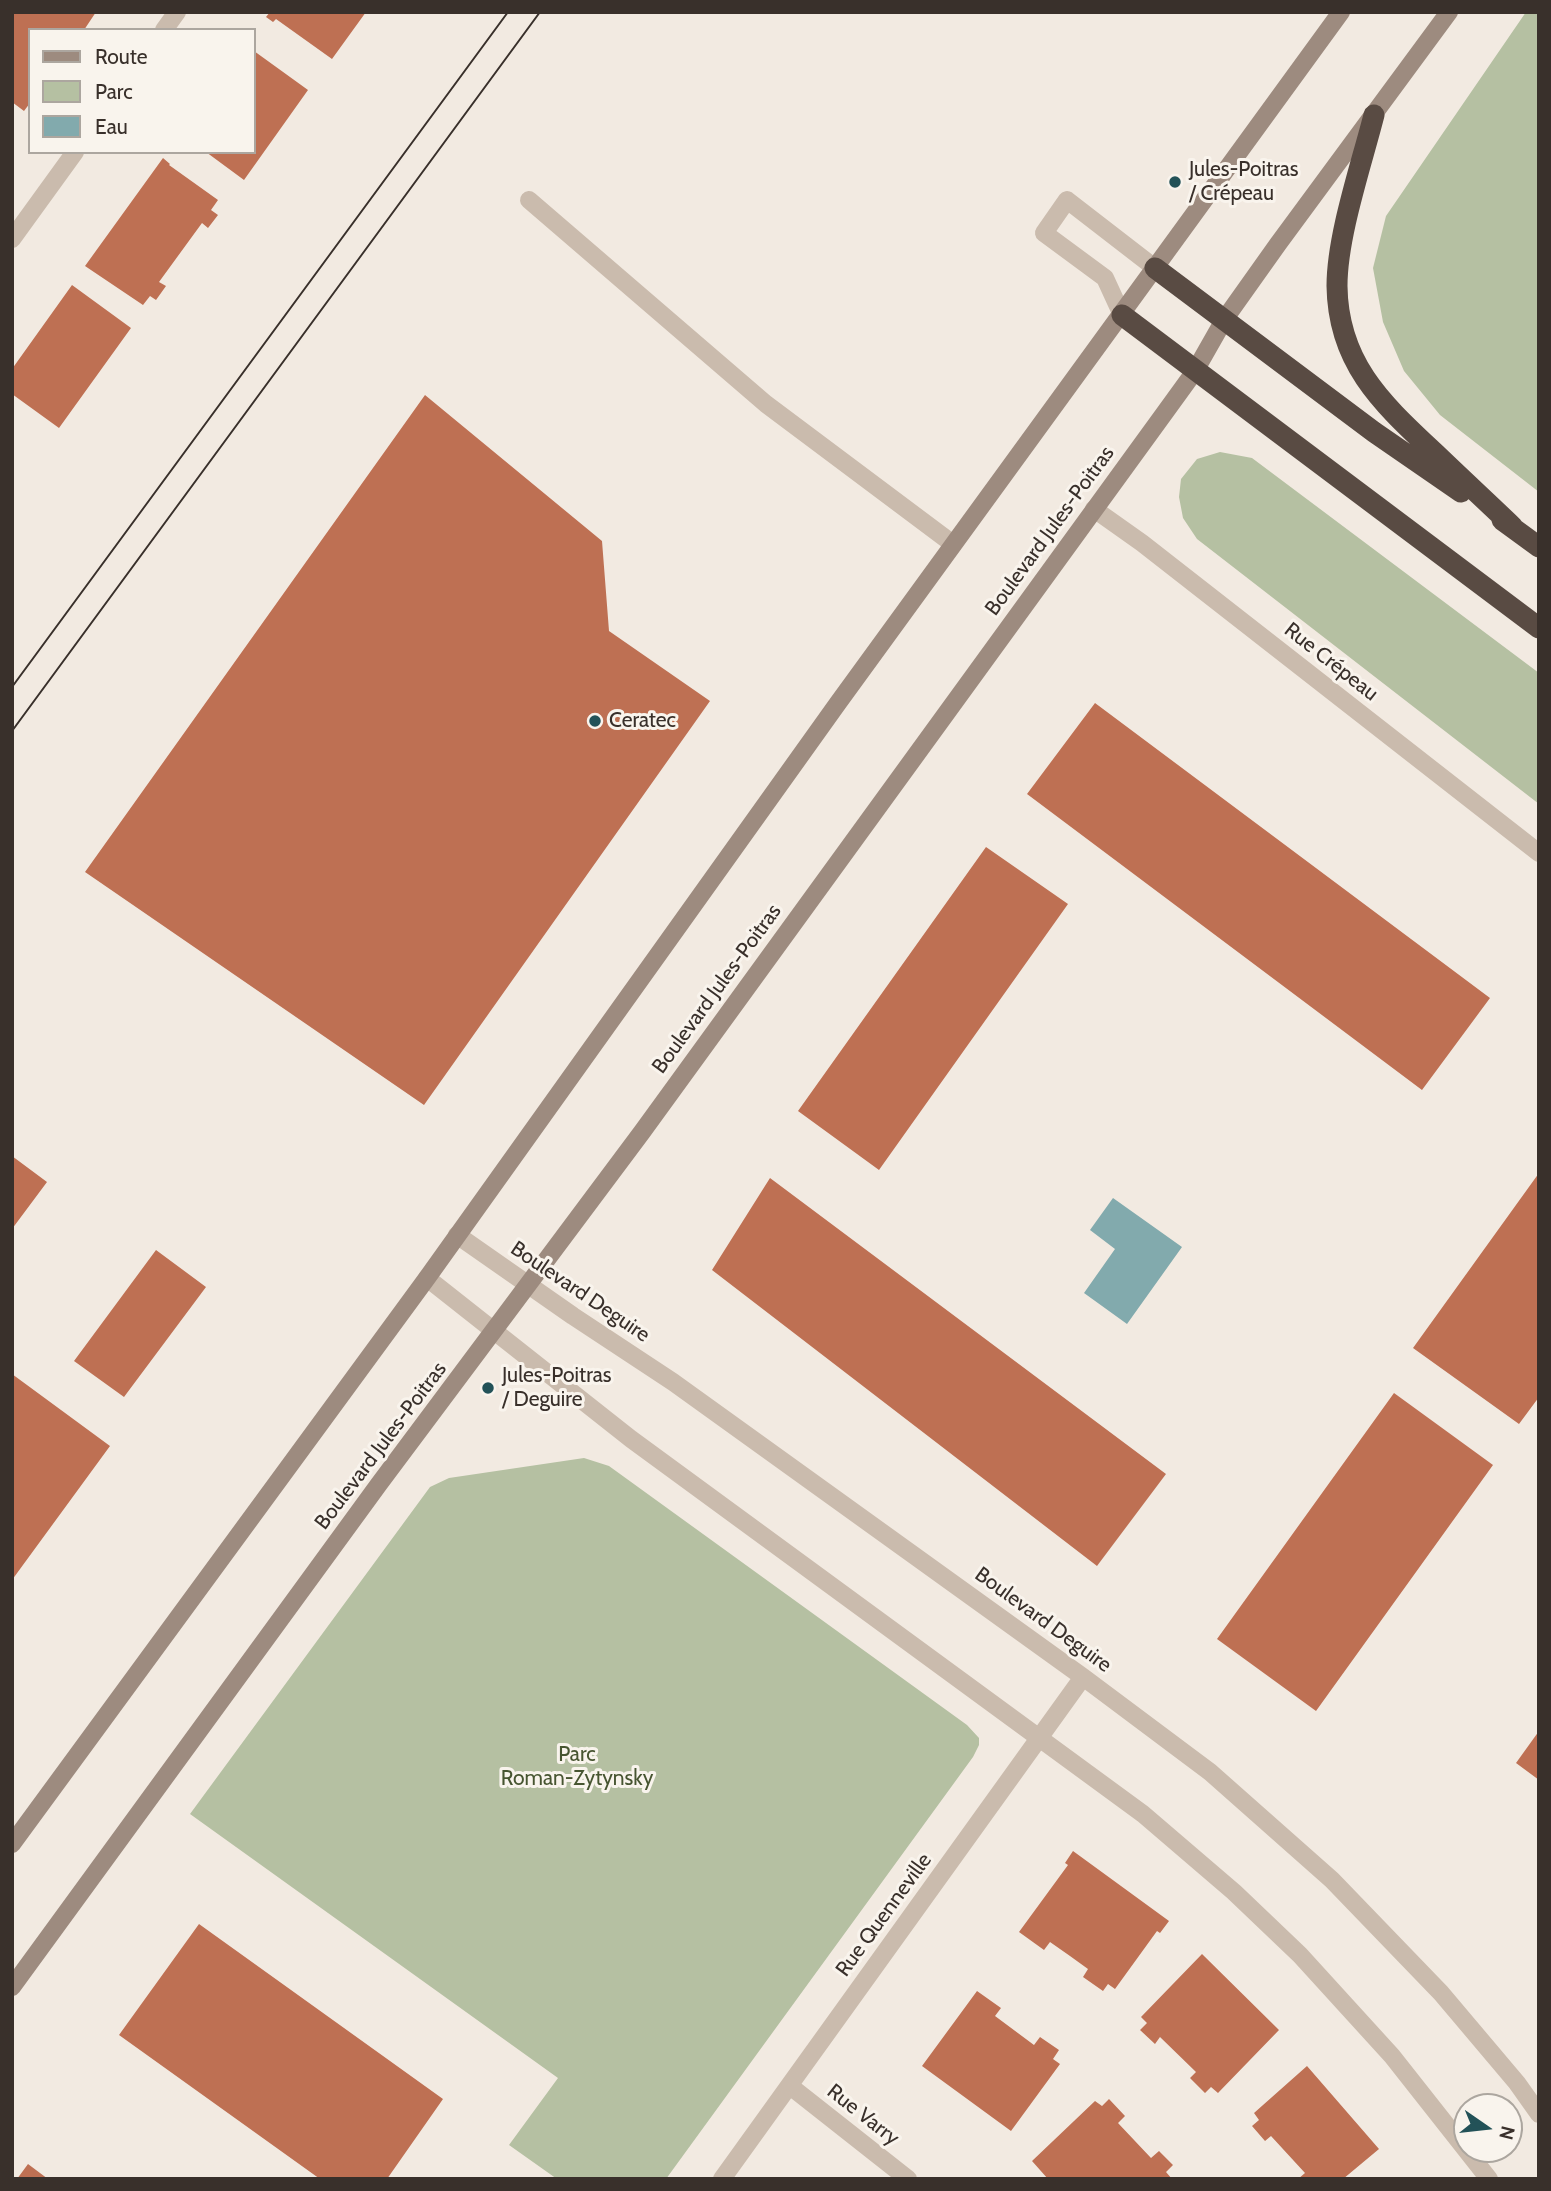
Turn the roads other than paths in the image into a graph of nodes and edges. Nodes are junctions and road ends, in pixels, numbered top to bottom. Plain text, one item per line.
1 (177, 12) edge
2 (1341, 12) edge
3 (1448, 12) edge
4 (165, 28) edge
5 (1374, 115) junction
6 (74, 154) edge
7 (529, 200) dead end
8 (12, 239) edge
9 (1155, 268) junction
10 (1122, 315) junction
11 (1224, 320) junction
12 (1195, 371) junction
13 (1094, 509) junction
14 (1513, 527) junction
15 (953, 544) junction
16 (1539, 547) edge
17 (1539, 628) edge
18 (1539, 853) edge
19 (457, 1235) junction
20 (427, 1278) junction
21 (528, 1285) junction
22 (495, 1332) junction
23 (1083, 1677) junction
24 (1038, 1739) junction
25 (12, 1844) edge
26 (12, 1987) edge
27 (790, 2087) junction
28 (1539, 2114) edge
29 (722, 2179) edge
30 (908, 2179) edge
31 (1489, 2179) edge

1 - 4 street
2 - 9 street
3 - 5 street, Boulevard Jules-Poitras
5 - 11 street, Boulevard Jules-Poitras
5 - 14 highway
6 - 8 street
7 - 15 street
9 - 10 street
9 - 10 street
9 - 11 highway
10 - 12 highway
10 - 15 street
11 - 12 street, Boulevard Jules-Poitras
11 - 14 highway
12 - 13 street, Boulevard Jules-Poitras
12 - 17 highway
13 - 18 street, Rue Crépeau
13 - 21 street, Boulevard Jules-Poitras
14 - 16 highway
15 - 19 street
19 - 20 street
19 - 21 street, Boulevard Deguire
20 - 22 street
20 - 25 street
21 - 22 street, Boulevard Jules-Poitras
21 - 23 street, Boulevard Deguire
22 - 24 street
22 - 26 street, Boulevard Jules-Poitras
23 - 24 street, Rue Quenneville
23 - 28 street, Boulevard Deguire
24 - 27 street, Rue Quenneville
24 - 31 street
27 - 29 street, Rue Quenneville
27 - 30 street, Rue Varry

